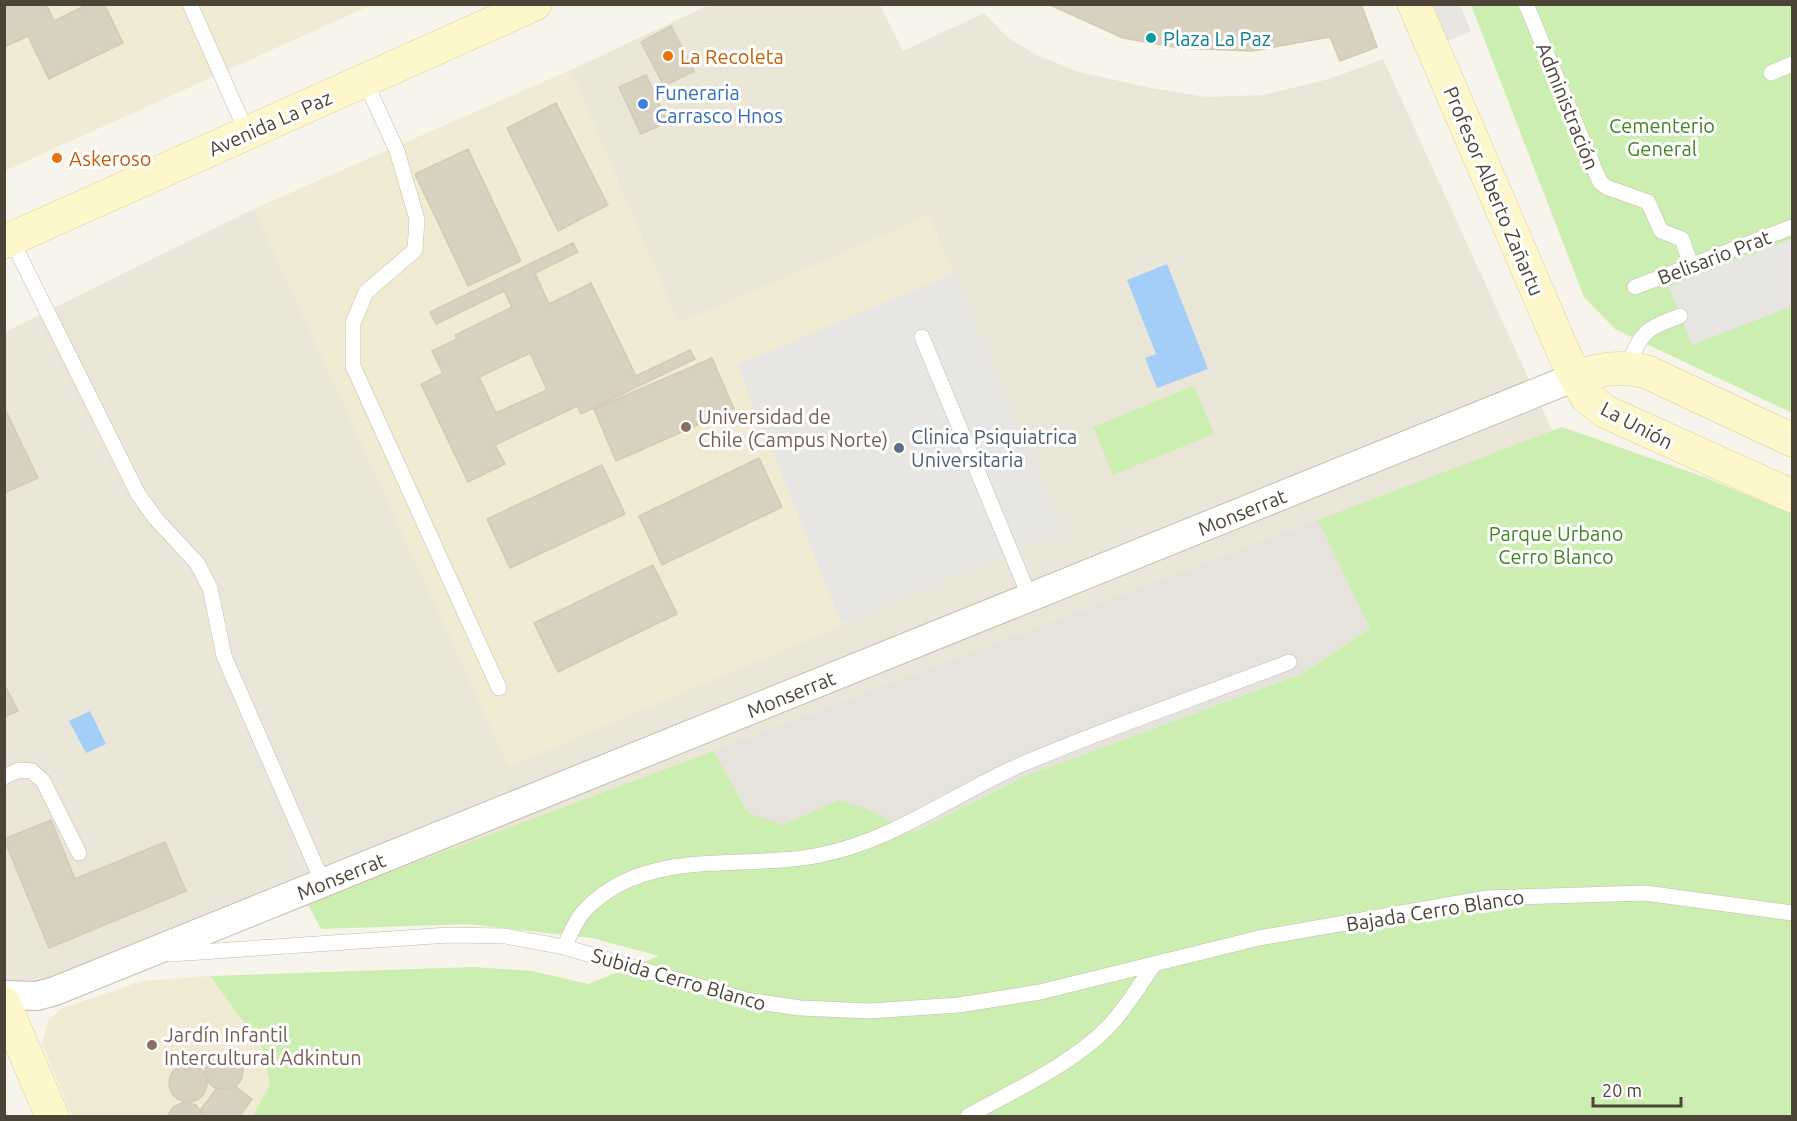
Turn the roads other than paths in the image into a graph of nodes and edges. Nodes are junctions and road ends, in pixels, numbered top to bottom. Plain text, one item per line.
1 (190, 4) edge
2 (535, 4) edge
3 (1414, 4) edge
4 (1526, 4) edge
5 (1792, 64) edge
6 (1771, 73) dead end
7 (365, 81) junction
8 (247, 133) junction
9 (1792, 227) edge
10 (8, 241) edge
11 (1691, 265) junction
12 (1635, 287) dead end
13 (1680, 316) dead end
14 (922, 337) dead end
15 (1627, 367) junction
16 (1575, 377) junction
17 (1792, 440) edge
18 (1792, 496) edge
19 (1030, 598) junction
20 (1289, 663) dead end
21 (499, 688) dead end
22 (4, 777) edge
23 (79, 853) dead end
24 (323, 883) junction
25 (1792, 913) edge
26 (564, 947) junction
27 (140, 957) junction
28 (1153, 966) junction
29 (4, 995) edge
30 (4, 1003) edge
31 (52, 1116) edge
32 (968, 1116) edge

1 - 8 lane
2 - 7 main road, Avenida La Paz
3 - 16 main road, Profesor Alberto Zañartu
4 - 11 lane, Administración
5 - 6 lane
7 - 8 main road, Avenida La Paz
7 - 21 lane
8 - 10 main road, Avenida La Paz
9 - 11 lane, Belisario Prat
10 - 24 lane
11 - 12 lane, Belisario Prat
13 - 15 lane
14 - 19 lane
15 - 16 main road, La Unión
15 - 17 main road, La Unión
16 - 18 main road, La Unión
16 - 19 street, Monserrat
19 - 24 street, Monserrat
20 - 26 lane
22 - 23 lane
24 - 27 street, Monserrat
25 - 28 lane, Bajada Cerro Blanco
26 - 27 lane, Subida Cerro Blanco
26 - 28 lane, Subida Cerro Blanco
27 - 29 street, Monserrat
28 - 32 lane
30 - 31 main road

